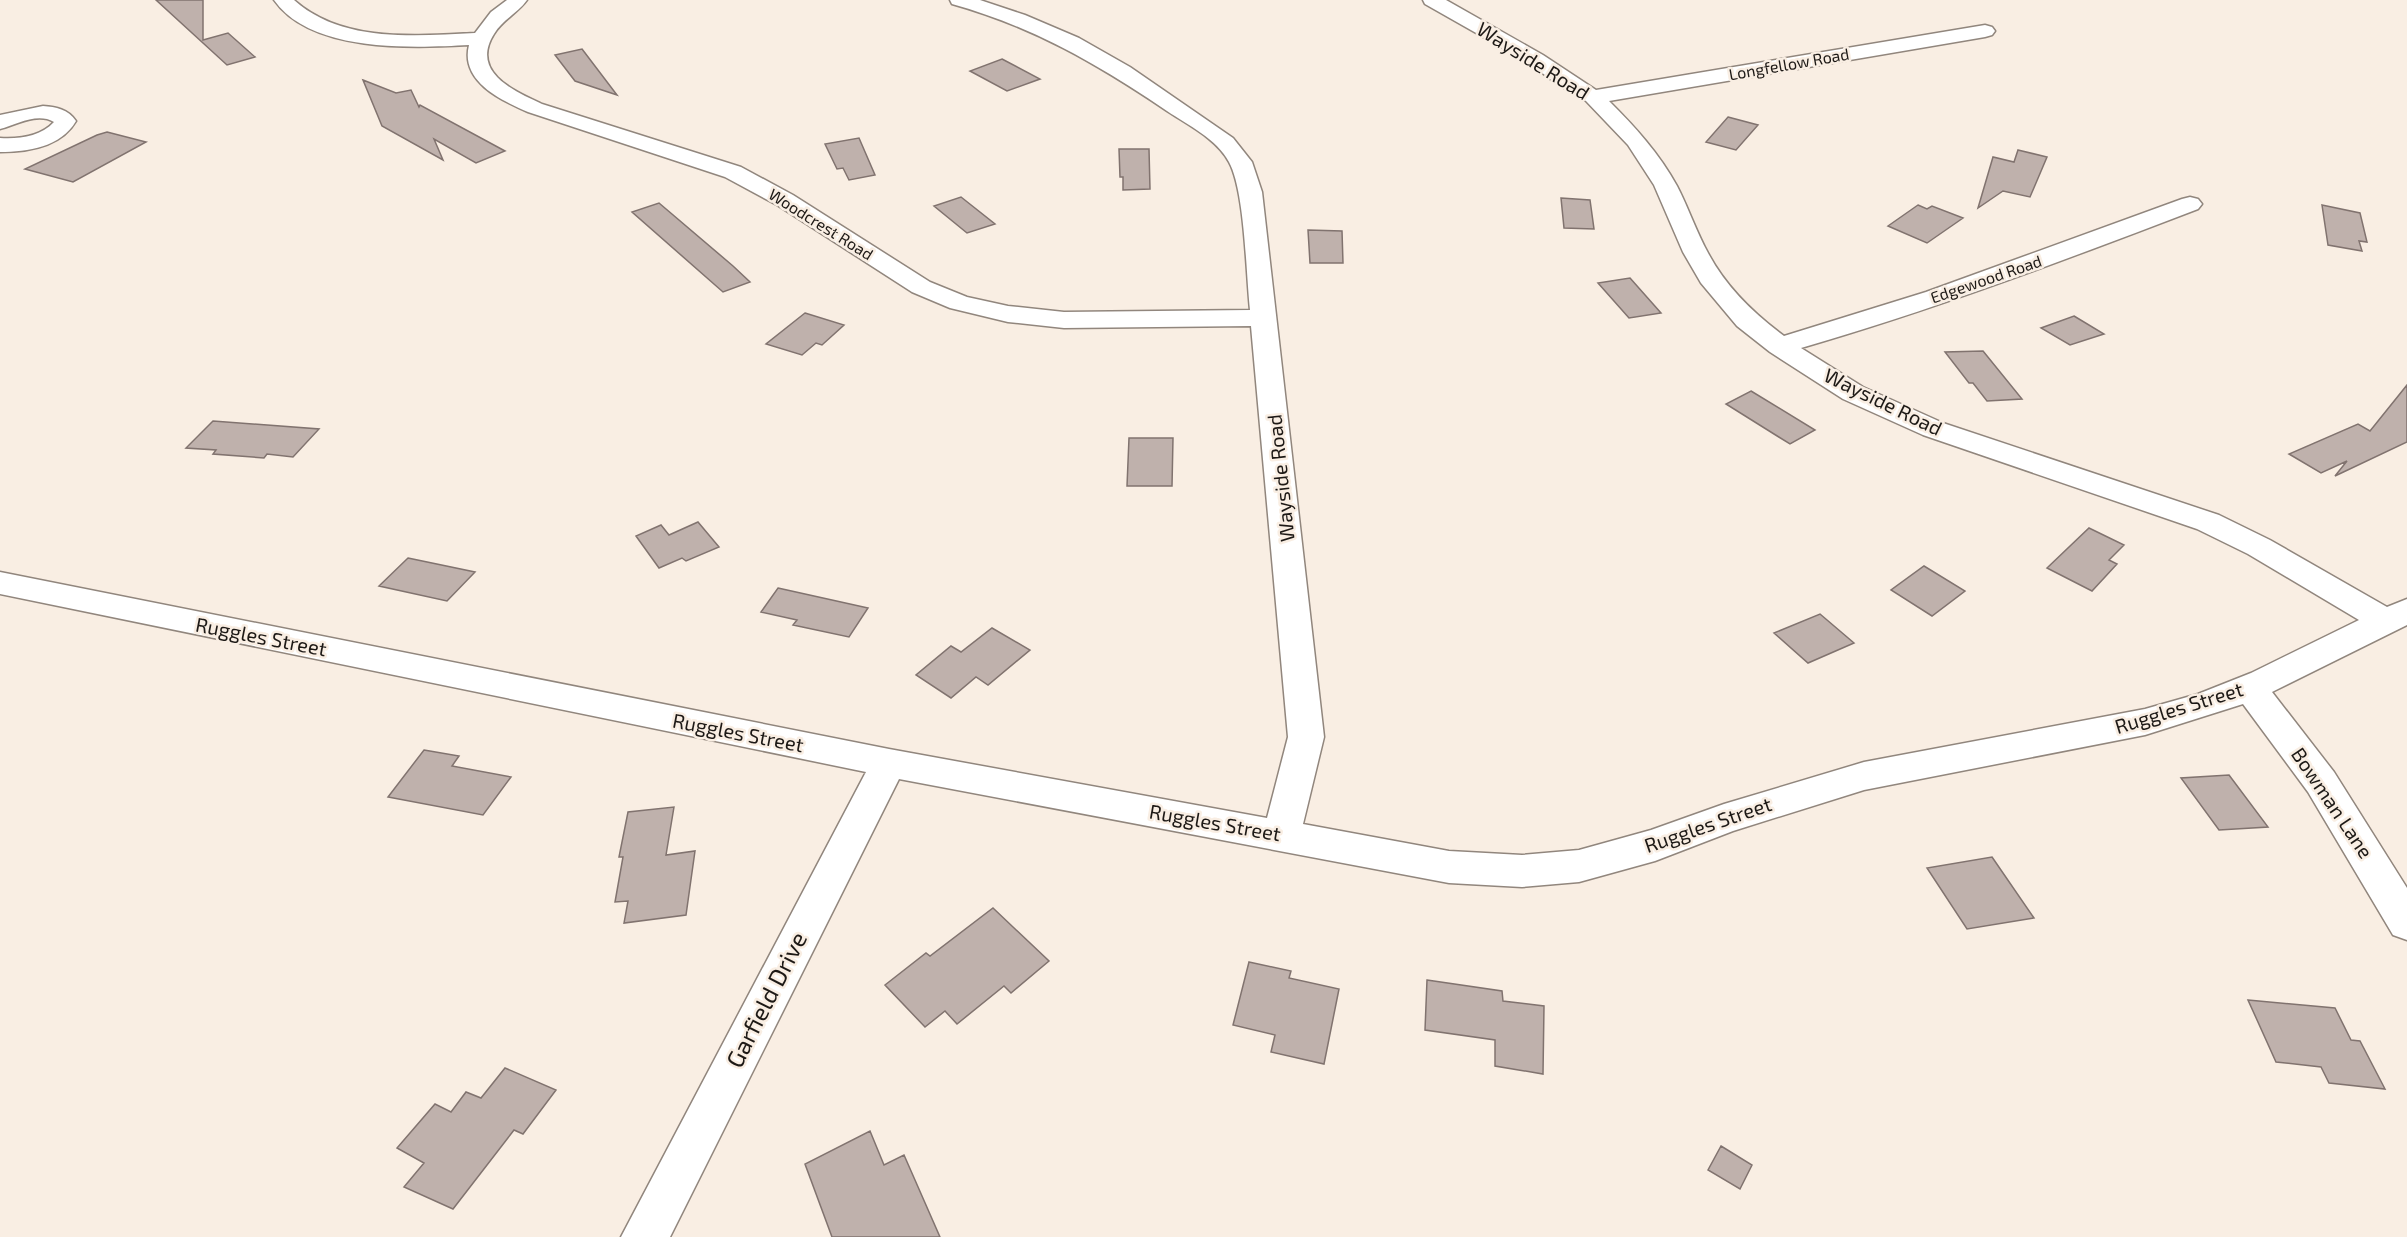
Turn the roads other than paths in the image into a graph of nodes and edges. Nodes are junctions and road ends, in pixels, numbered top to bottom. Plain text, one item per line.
1 (283, 0) edge
2 (518, 0) edge
3 (958, 0) edge
4 (1432, 0) edge
5 (1985, 31) dead end
6 (480, 38) junction
7 (1593, 97) junction
8 (0, 123) edge
9 (0, 145) edge
10 (2190, 204) dead end
11 (1263, 318) junction
12 (1779, 346) junction
13 (0, 583) edge
14 (2396, 616) edge
15 (2249, 687) junction
16 (889, 763) junction
17 (1281, 835) junction
18 (2407, 923) edge
19 (645, 1237) edge

1 - 6 street
2 - 6 street
3 - 11 street, Wayside Road
4 - 7 street, Wayside Road
5 - 7 street, Longfellow Road
6 - 11 street, Woodcrest Road
7 - 12 street, Wayside Road
8 - 9 street
10 - 12 street, Edgewood Road
11 - 17 street, Wayside Road
12 - 14 street, Wayside Road
13 - 16 street, Ruggles Street
14 - 15 street, Ruggles Street
15 - 17 street, Ruggles Street
15 - 18 street, Bowman Lane
16 - 17 street, Ruggles Street
16 - 19 street, Garfield Drive

